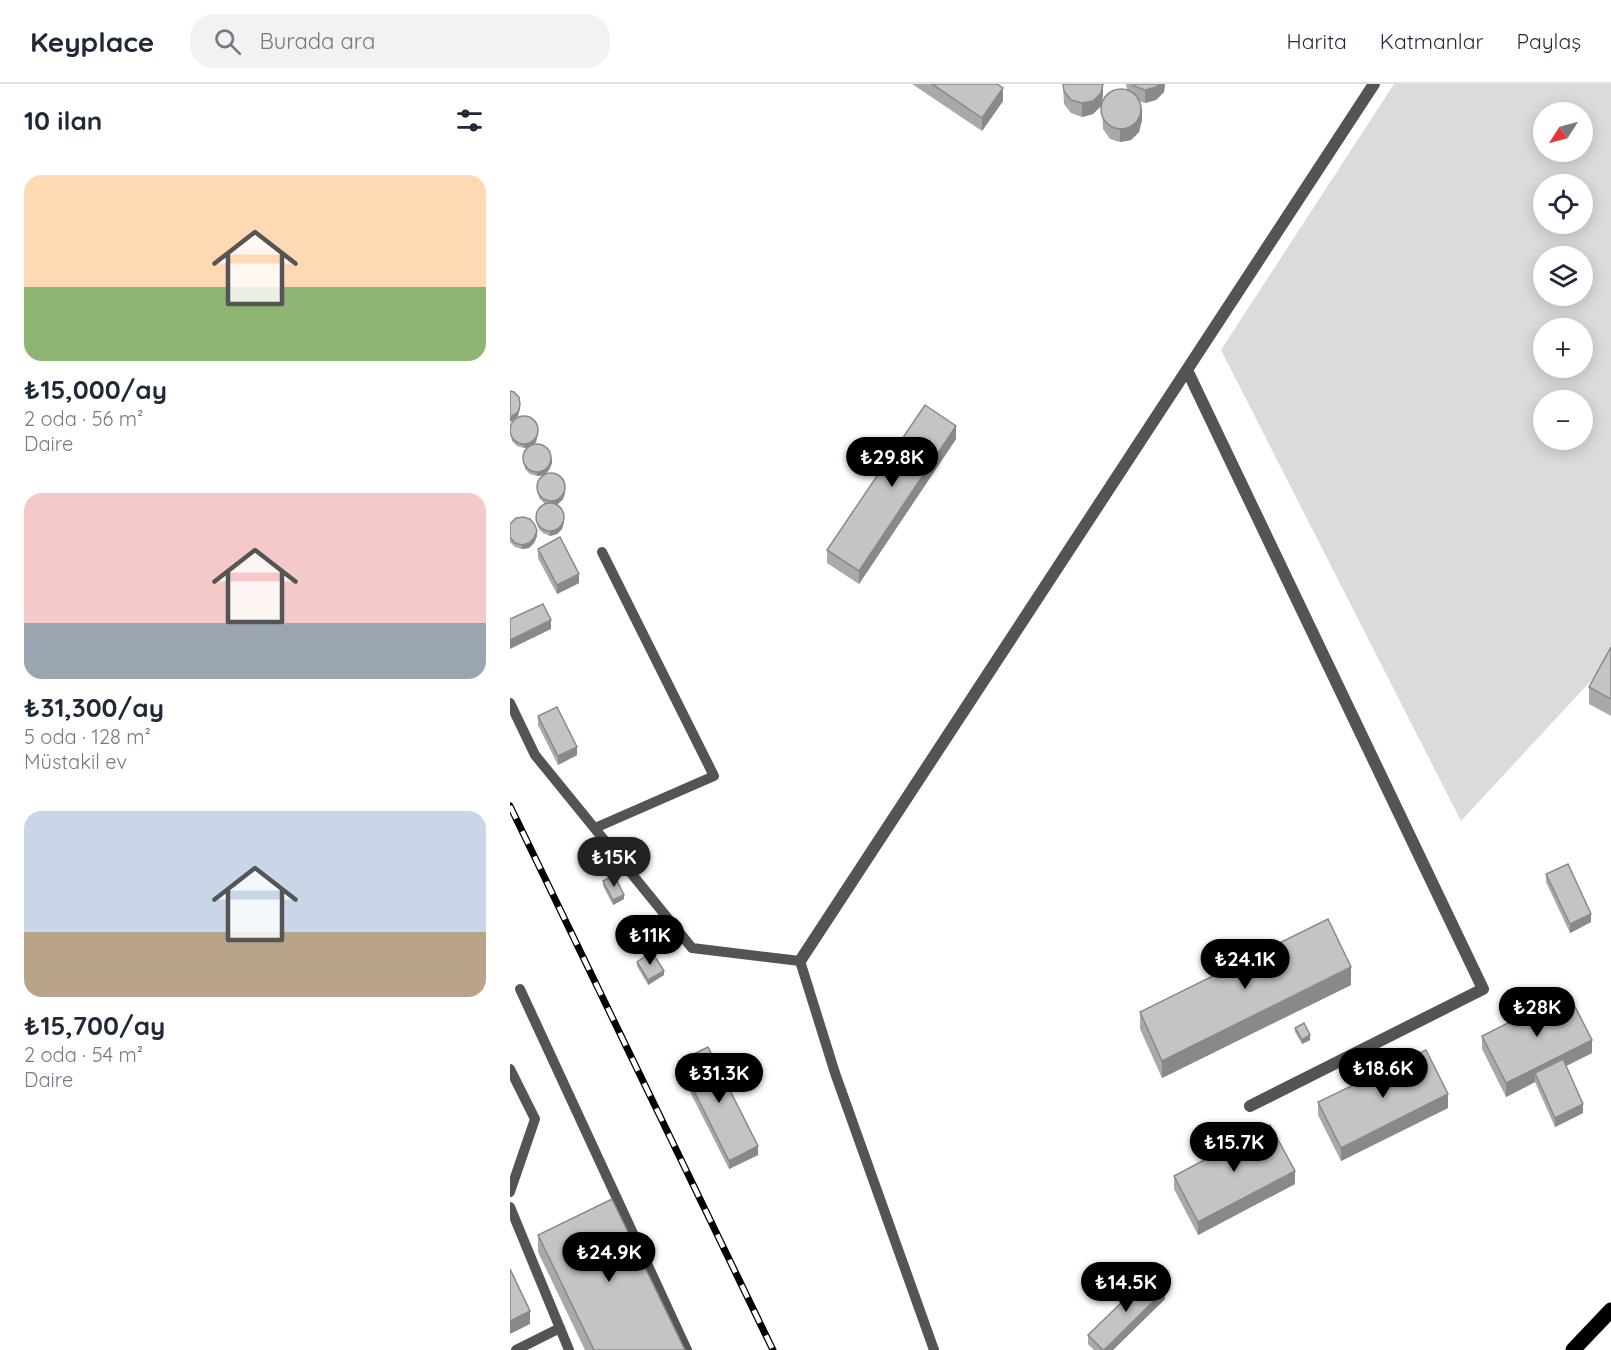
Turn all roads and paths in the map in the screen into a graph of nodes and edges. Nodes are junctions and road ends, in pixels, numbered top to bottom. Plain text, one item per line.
1 (1374, 84) edge
2 (1187, 370) junction
3 (602, 552) dead end
4 (510, 703) edge
5 (595, 828) junction
6 (800, 961) junction
7 (520, 989) dead end
8 (510, 1069) edge
9 (1250, 1106) dead end
10 (510, 1192) edge
11 (510, 1207) edge
12 (1611, 1310) edge
13 (560, 1328) junction
14 (516, 1350) edge
15 (570, 1350) edge
16 (687, 1350) edge
17 (933, 1350) edge
18 (1574, 1350) edge

1 - 2 street
2 - 6 street
2 - 9 street
3 - 5 lane
4 - 5 lane
5 - 6 lane
6 - 17 lane
7 - 16 lane
8 - 10 lane
11 - 13 lane
12 - 18 main road
13 - 14 lane
13 - 15 lane

